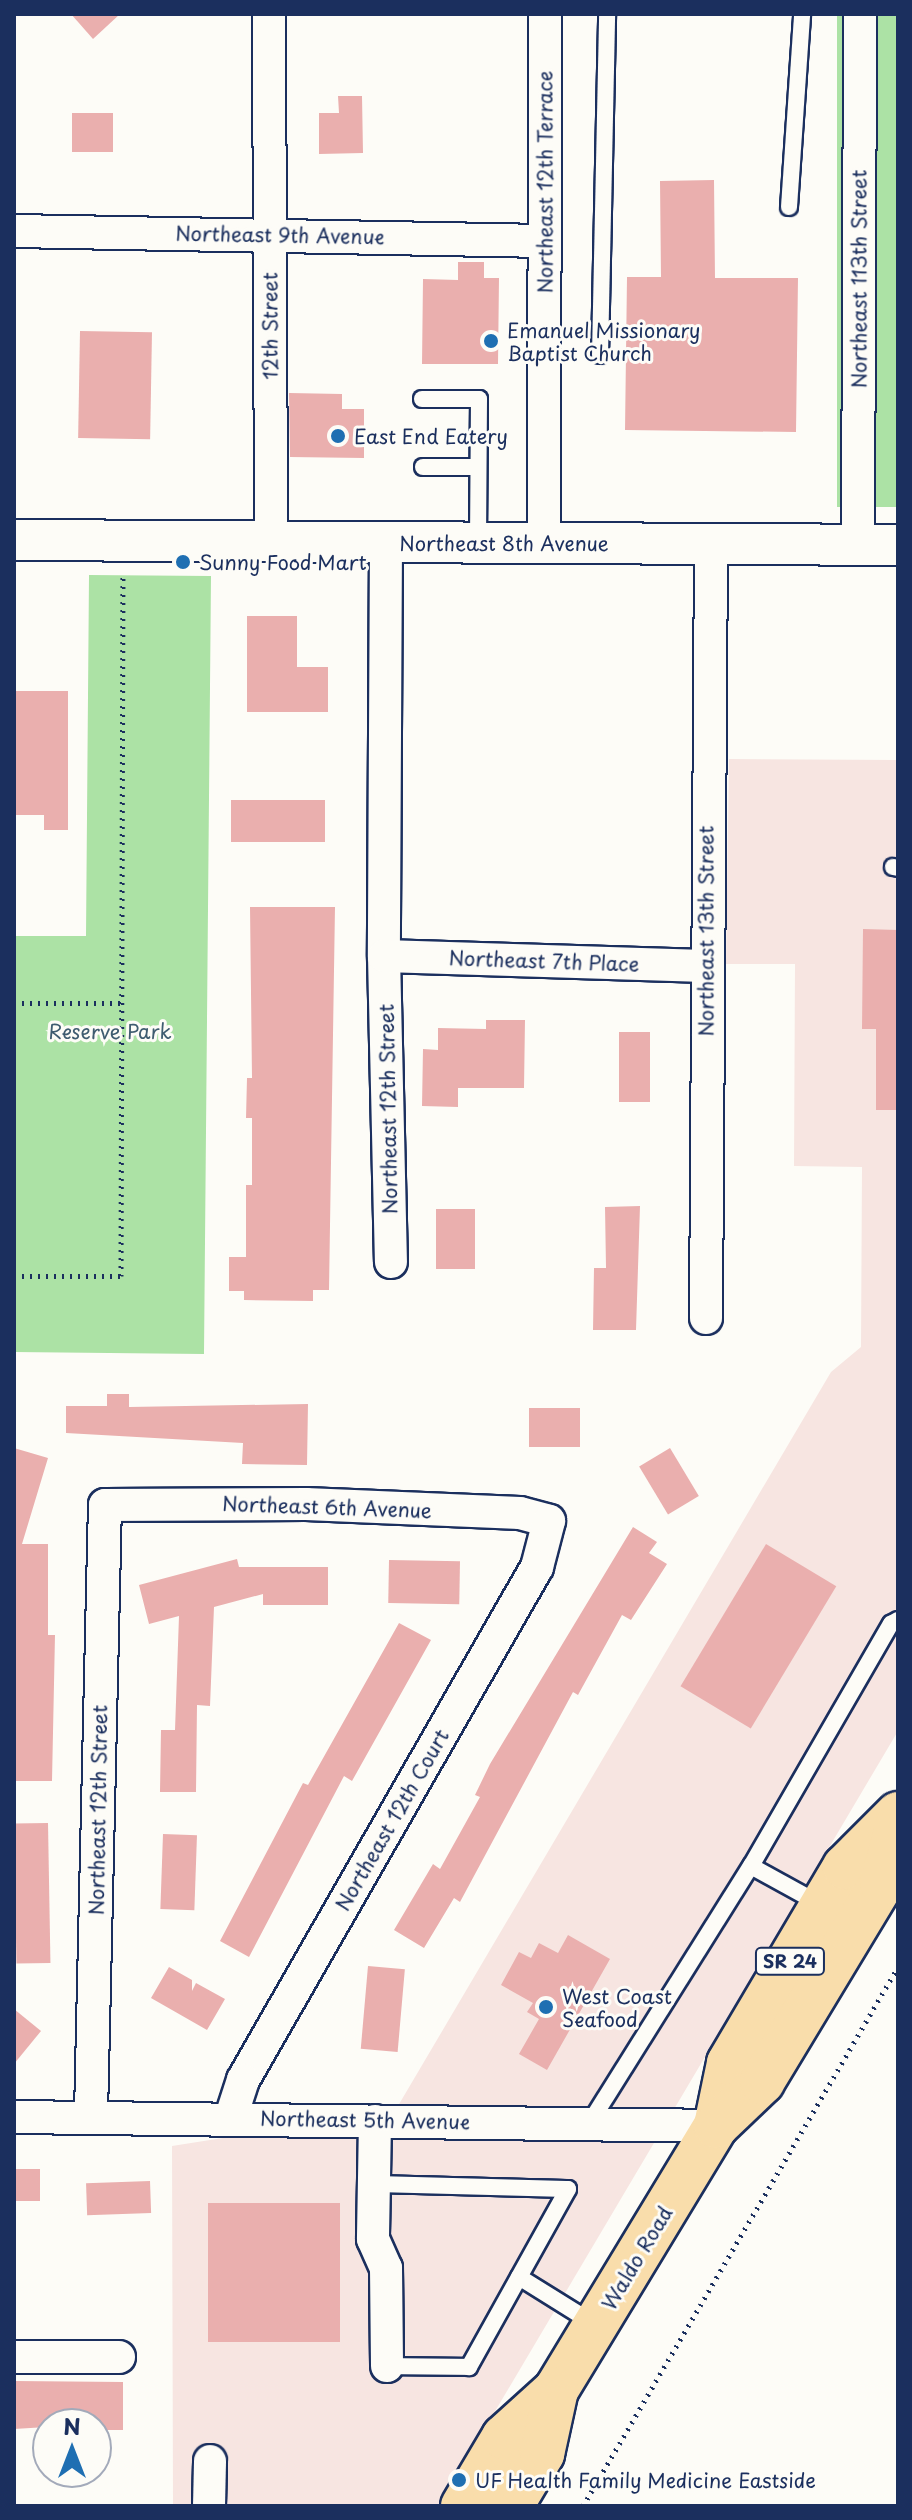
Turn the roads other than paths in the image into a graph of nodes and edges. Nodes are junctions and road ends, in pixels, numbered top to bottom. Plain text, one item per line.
1 (269, 14) edge
2 (545, 14) edge
3 (607, 14) edge
4 (802, 14) edge
5 (860, 14) edge
6 (789, 207) dead end
7 (14, 231) edge
8 (269, 233) junction
9 (545, 241) junction
10 (600, 355) dead end
11 (422, 399) dead end
12 (423, 467) dead end
13 (478, 467) junction
14 (14, 540) edge
15 (271, 541) junction
16 (386, 542) junction
17 (478, 543) junction
18 (544, 543) junction
19 (711, 545) junction
20 (858, 545) junction
21 (898, 545) edge
22 (384, 956) junction
23 (705, 966) junction
24 (391, 1262) dead end
25 (706, 1318) dead end
26 (105, 1505) joint
27 (549, 1521) joint
28 (898, 1620) edge
29 (898, 1814) edge
30 (898, 1824) edge
31 (751, 1866) junction
32 (823, 1905) junction
33 (91, 2115) junction
34 (14, 2117) edge
35 (231, 2118) junction
36 (375, 2121) junction
37 (589, 2124) junction
38 (716, 2126) junction
39 (375, 2184) junction
40 (519, 2277) junction
41 (596, 2325) junction
42 (14, 2357) edge
43 (119, 2357) dead end
44 (387, 2366) joint
45 (556, 2390) junction
46 (210, 2461) dead end
47 (209, 2506) edge
48 (463, 2506) edge
49 (511, 2506) edge

1 - 8 street, 12th Street
2 - 9 street, Northeast 12th Terrace
3 - 10 lane
4 - 6 lane
5 - 20 street, Northeast 113th Street
7 - 8 street, Northeast 9th Avenue
8 - 9 street, Northeast 9th Avenue
8 - 15 street, 12th Street
9 - 18 street, Northeast 12th Terrace
11 - 13 lane
12 - 13 lane
13 - 17 lane
14 - 15 street, Northeast 8th Avenue
15 - 16 street, Northeast 8th Avenue
16 - 17 street, Northeast 8th Avenue
16 - 22 street
17 - 18 street, Northeast 8th Avenue
18 - 19 street, Northeast 8th Avenue
19 - 20 street, Northeast 8th Avenue
19 - 23 street, Northeast 13th Street
20 - 21 street, Northeast 8th Avenue
22 - 23 street, Northeast 7th Place
22 - 24 street, Northeast 12th Street
23 - 25 street, Northeast 13th Street
26 - 27 street, Northeast 6th Avenue
26 - 33 street, Northeast 12th Street
27 - 35 street, Northeast 12th Court
28 - 31 lane
29 - 32 highway, Waldo Road / SR 24
30 - 38 highway, Waldo Road / SR 24
31 - 32 lane
31 - 37 lane
32 - 38 highway, Waldo Road / SR 24
33 - 34 street, Northeast 5th Avenue
33 - 35 street, Northeast 5th Avenue
35 - 36 street, Northeast 5th Avenue
36 - 37 street, Northeast 5th Avenue
36 - 39 street
37 - 38 street, Northeast 5th Avenue
38 - 41 highway, Waldo Road / SR 24
39 - 40 lane
39 - 44 street
40 - 41 lane
40 - 44 lane
41 - 45 highway, Waldo Road / SR 24
42 - 43 street
45 - 48 highway, Waldo Road / SR 24
45 - 49 highway, Waldo Road / SR 24
46 - 47 street

